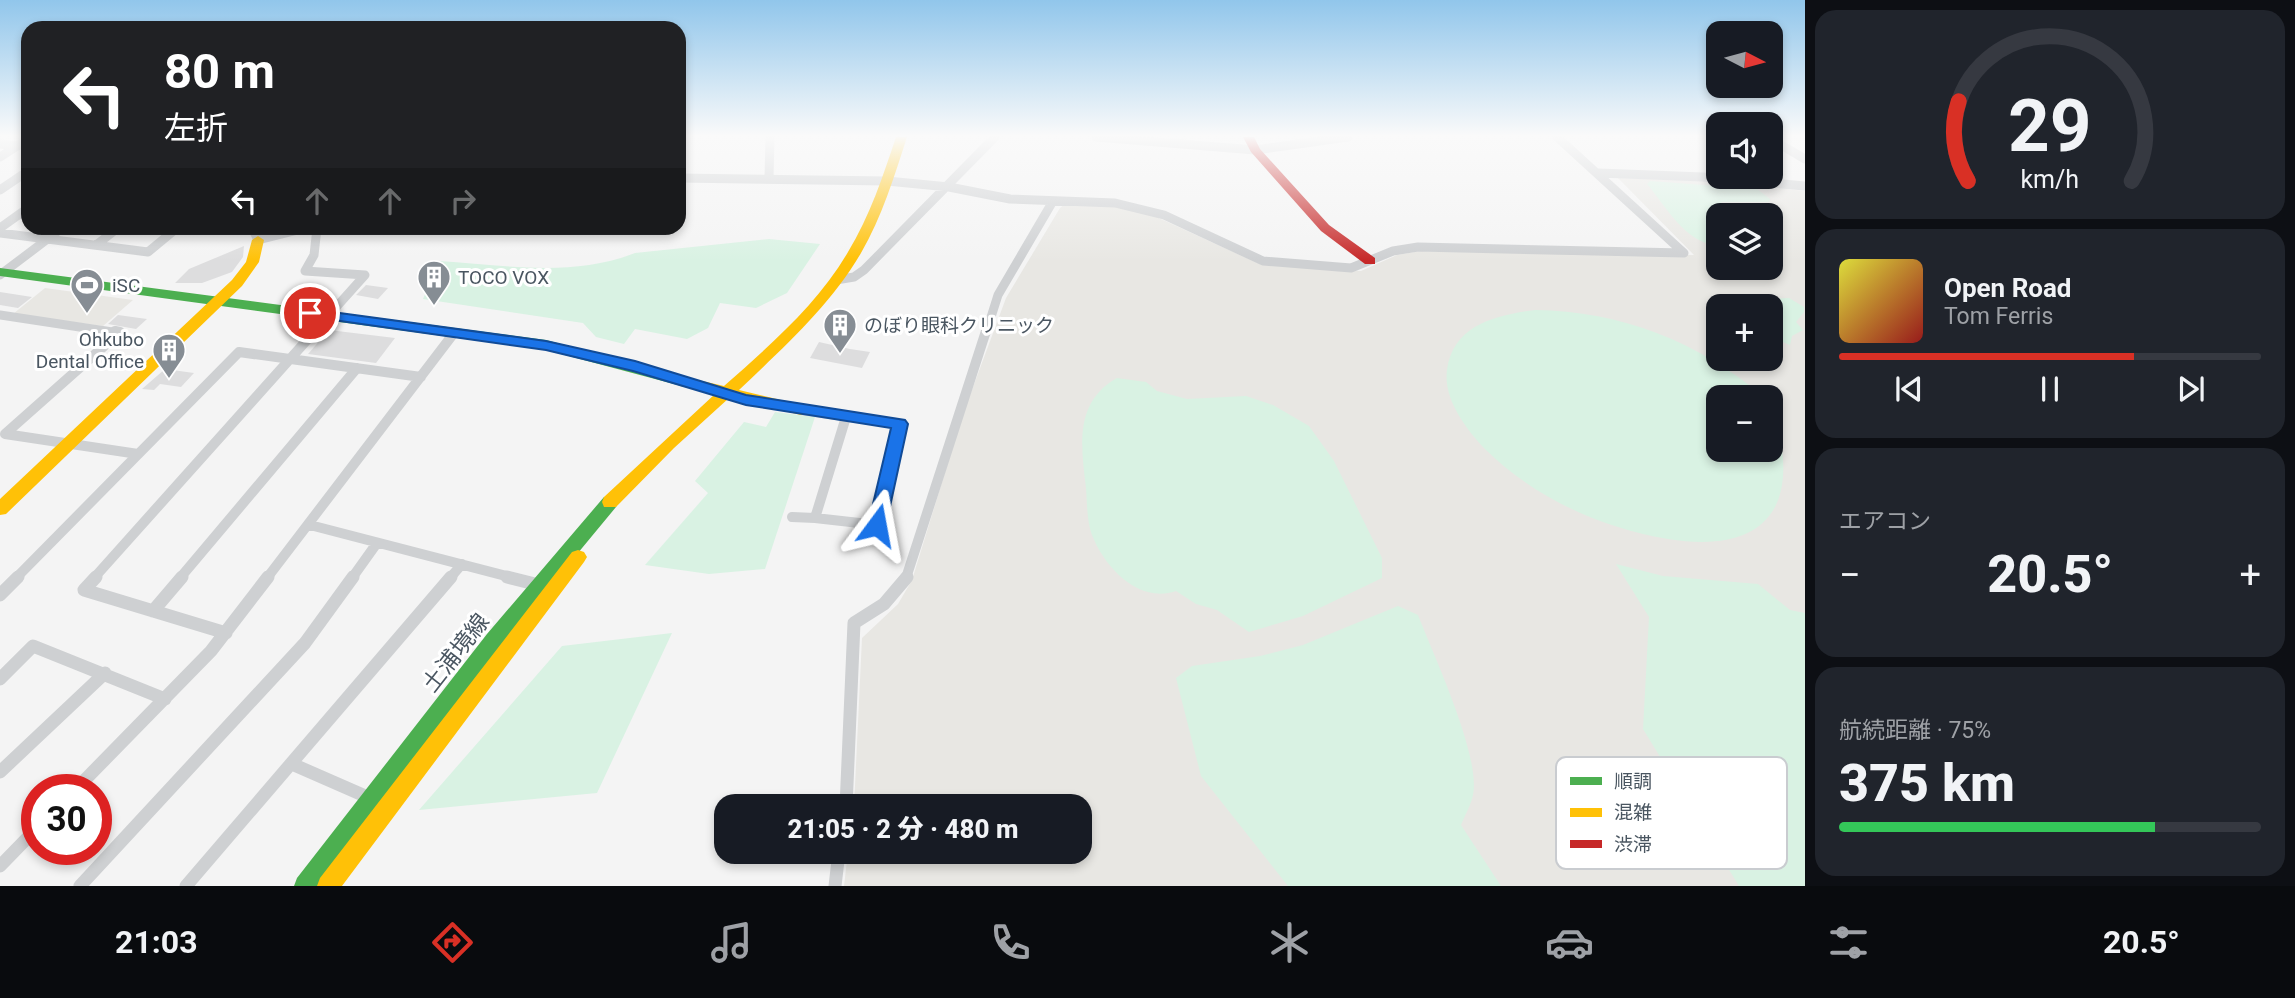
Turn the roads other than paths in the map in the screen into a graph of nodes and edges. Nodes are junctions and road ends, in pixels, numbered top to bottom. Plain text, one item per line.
1 (17, 178) edge
2 (783, 178) edge
3 (958, 178) edge
4 (1282, 178) edge
5 (1605, 178) edge
6 (1718, 178) edge
7 (887, 181) junction
8 (1805, 186) edge
9 (950, 187) junction
10 (0, 190) edge
11 (1053, 201) junction
12 (21, 214) edge
13 (0, 231) edge
14 (21, 235) edge
15 (24, 235) edge
16 (52, 235) edge
17 (109, 235) edge
18 (169, 235) edge
19 (255, 235) edge
20 (316, 235) edge
21 (47, 239) junction
22 (96, 245) junction
23 (1370, 261) junction
24 (1, 273) edge
25 (836, 280) junction
26 (218, 301) junction
27 (0, 315) edge
28 (330, 316) junction
29 (454, 333) junction
30 (293, 360) junction
31 (357, 368) junction
32 (421, 377) junction
33 (721, 393) junction
34 (801, 410) joint
35 (846, 417) junction
36 (68, 443) junction
37 (138, 454) junction
38 (655, 457) junction
39 (0, 509) edge
40 (792, 517) dead end
41 (815, 518) junction
42 (310, 525) junction
43 (377, 543) junction
44 (462, 564) junction
45 (539, 585) junction
46 (0, 595) edge
47 (153, 611) junction
48 (226, 633) junction
49 (105, 673) junction
50 (0, 679) edge
51 (165, 699) junction
52 (292, 764) junction
53 (0, 772) edge
54 (91, 774) edge
55 (847, 794) edge
56 (372, 799) junction
57 (21, 844) edge
58 (838, 864) edge
59 (0, 866) edge
60 (80, 886) edge
61 (186, 886) edge
62 (305, 886) edge
63 (328, 886) edge
64 (835, 886) edge

1 - 10 street
2 - 7 street
3 - 9 street
4 - 23 street
5 - 23 street
6 - 8 street
7 - 9 street
7 - 25 street
9 - 11 street
9 - 25 street
11 - 23 street
11 - 55 street
12 - 13 street
13 - 14 street
15 - 21 street
16 - 21 street
17 - 22 street
18 - 22 street
19 - 26 street
20 - 28 street
21 - 22 street
21 - 24 street
24 - 26 street
25 - 33 street, 土浦境線
26 - 28 street
26 - 36 street
27 - 36 street
28 - 29 street
28 - 30 street
29 - 32 street
29 - 33 street
30 - 31 street
30 - 37 street
30 - 47 street
31 - 32 street
31 - 47 street
32 - 42 street
33 - 34 street
33 - 38 street, 土浦境線
34 - 35 street
35 - 41 street
35 - 41 street
36 - 37 street
36 - 39 street
37 - 46 street
38 - 45 street, 土浦境線
38 - 63 street, 土浦境線
40 - 41 street
42 - 43 street
42 - 48 street
43 - 44 street
43 - 60 street
44 - 45 street
44 - 52 street
45 - 56 street, 土浦境線
47 - 48 street
48 - 51 street
49 - 50 street
49 - 51 street
49 - 53 street
51 - 54 street
52 - 56 street
52 - 61 street
56 - 62 street, 土浦境線
57 - 59 street
58 - 64 street

